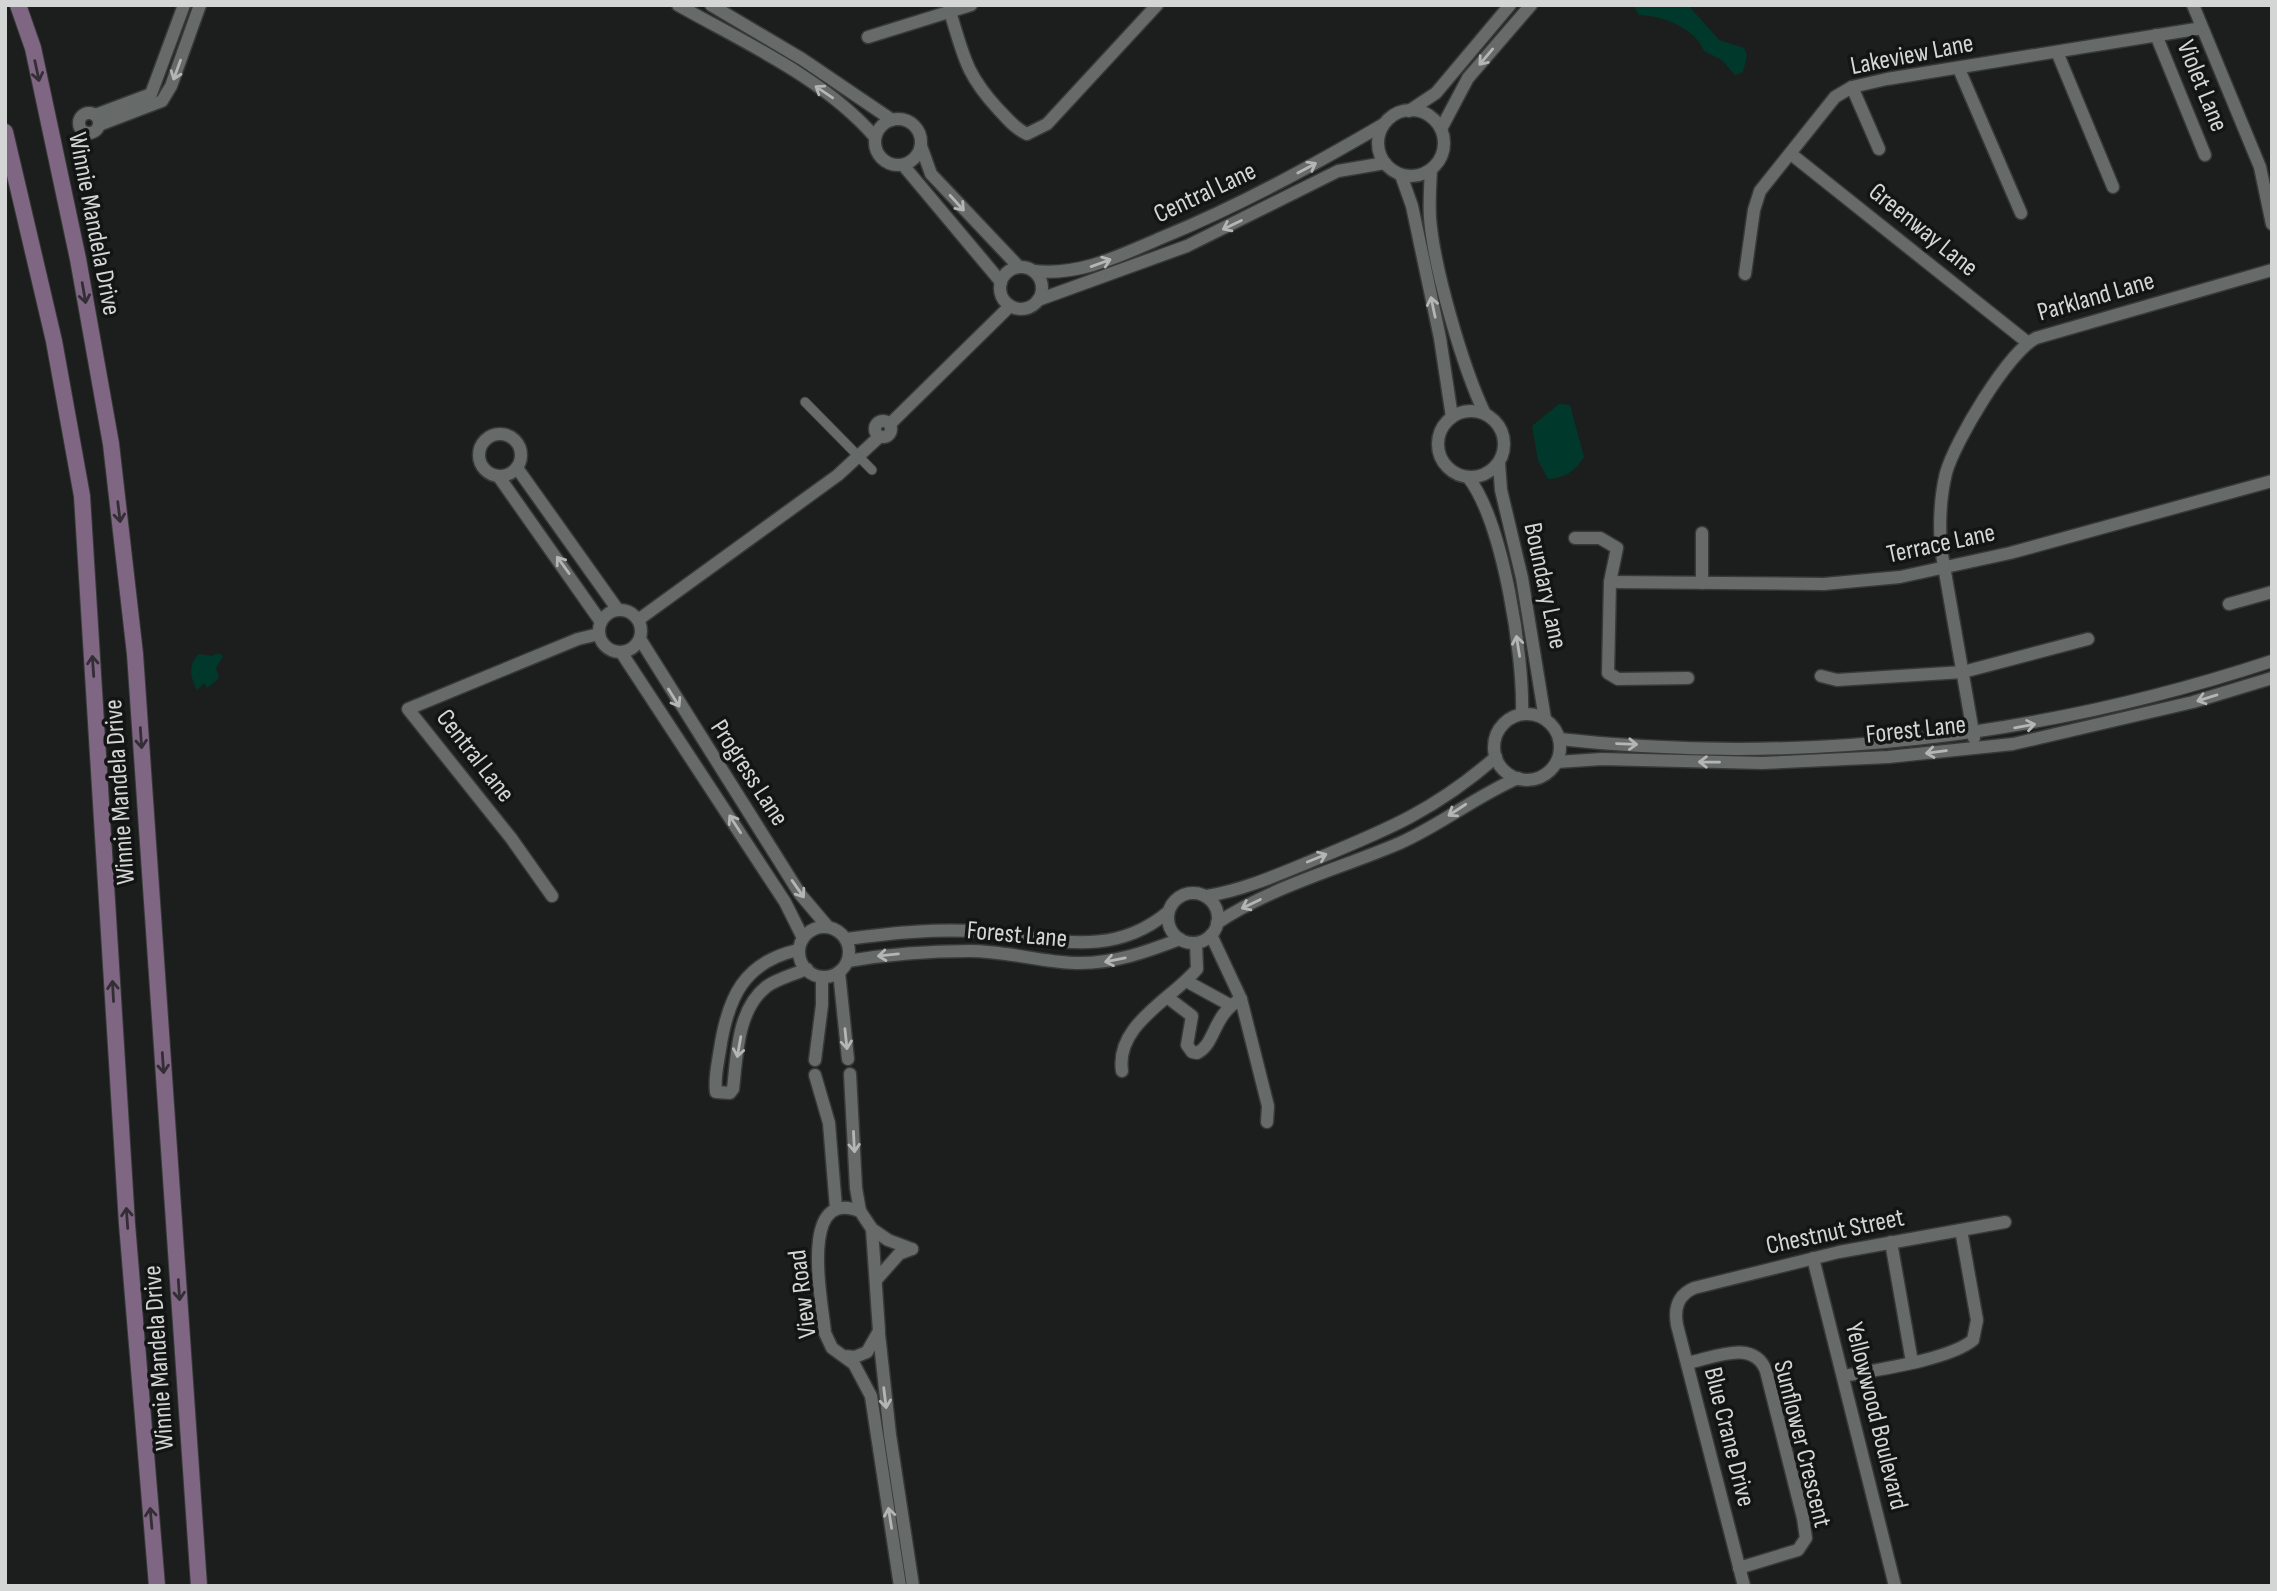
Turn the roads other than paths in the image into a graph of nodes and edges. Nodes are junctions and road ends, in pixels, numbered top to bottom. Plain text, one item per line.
1 (18, 5) edge
2 (184, 5) edge
3 (200, 5) edge
4 (678, 5) edge
5 (712, 5) edge
6 (971, 5) edge
7 (1157, 5) edge
8 (1510, 5) edge
9 (1531, 5) edge
10 (2193, 5) edge
11 (950, 12) junction
12 (2202, 28) junction
13 (2156, 35) junction
14 (867, 37) dead end
15 (2057, 52) junction
16 (1959, 69) junction
17 (1852, 87) junction
18 (1409, 111) junction
19 (892, 120) junction
20 (1384, 124) junction
21 (1441, 129) junction
22 (5, 131) edge
23 (875, 137) junction
24 (921, 146) junction
25 (1879, 149) dead end
26 (1791, 154) junction
27 (2205, 155) dead end
28 (1385, 163) junction
29 (903, 165) junction
30 (1431, 170) junction
31 (1401, 175) junction
32 (2113, 187) dead end
33 (2021, 213) dead end
34 (2272, 224) edge
35 (1019, 267) junction
36 (2272, 270) edge
37 (1034, 271) junction
38 (1745, 274) dead end
39 (1001, 282) junction
40 (1038, 300) junction
41 (1010, 306) junction
42 (2027, 342) junction
43 (805, 402) dead end
44 (1485, 414) junction
45 (1452, 417) junction
46 (857, 458) junction
47 (1499, 463) junction
48 (517, 468) junction
49 (872, 470) dead end
50 (499, 477) junction
51 (1468, 477) junction
52 (2272, 481) edge
53 (1702, 533) dead end
54 (1575, 538) dead end
55 (1944, 569) junction
56 (1610, 582) junction
57 (1702, 583) junction
58 (2272, 592) edge
59 (2230, 604) dead end
60 (618, 610) junction
61 (638, 620) junction
62 (600, 628) junction
63 (640, 639) junction
64 (2088, 639) dead end
65 (621, 652) junction
66 (2272, 661) edge
67 (1963, 672) junction
68 (1821, 676) dead end
69 (1688, 678) dead end
70 (2272, 678) edge
71 (1522, 714) junction
72 (1545, 719) junction
73 (1973, 731) junction
74 (1559, 738) junction
75 (1594, 743) junction
76 (1975, 747) junction
77 (1496, 757) junction
78 (1592, 759) junction
79 (1557, 762) junction
80 (1518, 778) junction
81 (552, 897) dead end
82 (1207, 897) junction
83 (1168, 912) junction
84 (828, 927) junction
85 (1214, 929) junction
86 (846, 939) junction
87 (1180, 939) junction
88 (1196, 943) junction
89 (801, 944) junction
90 (848, 961) junction
91 (807, 969) junction
92 (839, 972) junction
93 (822, 977) junction
94 (1186, 981) junction
95 (1167, 997) junction
96 (1236, 1002) junction
97 (848, 1059) dead end
98 (815, 1060) dead end
99 (1122, 1071) dead end
100 (850, 1074) dead end
101 (815, 1075) dead end
102 (1267, 1122) dead end
103 (836, 1208) junction
104 (860, 1210) junction
105 (2005, 1222) dead end
106 (872, 1229) junction
107 (1961, 1230) junction
108 (1891, 1242) junction
109 (1813, 1258) junction
110 (876, 1280) junction
111 (1680, 1299) joint
112 (879, 1331) junction
113 (844, 1356) junction
114 (1912, 1362) junction
115 (1687, 1363) junction
116 (1843, 1376) junction
117 (1739, 1567) junction
118 (157, 1586) edge
119 (199, 1586) edge
120 (900, 1586) edge
121 (913, 1586) edge
122 (1744, 1586) edge
123 (1895, 1586) edge

1 -> 119 main road, Winnie Mandela Drive
3 -> 2 street
23 -> 4 street
5 - 19 street
6 - 11 street
7 - 11 street
8 - 18 street
9 -> 21 street
10 - 12 street
11 - 14 street
12 - 13 street, Lakeview Lane
12 - 34 street
13 - 15 street, Lakeview Lane
13 - 27 street, Violet Lane
15 - 16 street, Lakeview Lane
15 - 32 street
16 - 17 street, Lakeview Lane
16 - 33 street
17 - 25 street
17 - 26 street, Lakeview Lane
18 - 20 street
18 - 21 street
19 - 23 street
19 - 24 street
20 - 28 street
37 -> 20 street, Central Lane
21 - 30 street
118 -> 22 main road, Winnie Mandela Drive
23 - 29 street
24 - 29 street
24 -> 35 street
26 - 38 street, Lakeview Lane
26 - 42 street, Greenway Lane
28 - 31 street
28 -> 40 street, Central Lane
29 - 39 street
30 - 31 street
30 - 44 street
45 -> 31 street
35 - 37 street, Central Lane
35 - 39 street
36 - 42 street, Parkland Lane
37 - 40 street
39 - 41 street
40 - 41 street, Central Lane
41 - 46 street
42 - 55 street, Parkland Lane
43 - 46 street
44 - 45 street
44 - 47 street
45 - 51 street
46 - 49 street
46 - 61 street
47 - 51 street
47 - 72 street, Boundary Lane
48 - 50 street
48 - 50 street
48 - 60 street
62 -> 50 street
71 -> 51 street, Boundary Lane
52 - 55 street, Terrace Lane
53 - 57 street
54 - 56 street
55 - 57 street, Terrace Lane
55 - 67 street, Parkland Lane
56 - 57 street, Terrace Lane
56 - 69 street
58 - 59 street
60 - 61 street
60 - 62 street
61 - 63 street
62 - 65 street
62 - 81 street, Central Lane
63 - 65 street
63 -> 84 street, Progress Lane
64 - 67 street
89 -> 65 street, Progress Lane
73 -> 66 street, Forest Lane
67 - 68 street
67 - 73 street, Parkland Lane
70 -> 76 street, Forest Lane
71 - 72 street
71 - 77 street
72 - 74 street
75 -> 73 street, Forest Lane
73 - 76 street, Parkland Lane
74 - 75 street, Forest Lane
74 - 79 street
75 - 78 street
76 -> 78 street, Forest Lane
77 - 80 street
82 -> 77 street
78 - 79 street, Forest Lane
79 - 80 street
80 -> 85 street
82 - 83 street
82 - 85 street
83 - 86 street, Forest Lane
83 - 87 street
84 - 86 street
84 - 89 street
85 - 88 street
85 - 96 street
86 - 90 street
87 - 88 street
87 -> 90 street, Forest Lane
88 - 94 street
89 - 91 street
91 -> 89 street
90 - 92 street
91 - 93 street
92 - 93 street
92 -> 97 street
93 - 98 street
94 - 95 street
94 - 96 street
95 - 96 street
95 - 99 street
96 - 102 street
100 -> 104 street
101 - 103 street
103 - 104 street
103 - 113 street, View Road
104 - 106 street
105 - 107 street, Chestnut Street
106 - 110 street
106 - 110 street
107 - 108 street, Chestnut Street
107 - 114 street
108 - 109 street, Chestnut Street
108 - 114 street
109 - 111 street, Chestnut Street
109 - 116 street, Yellowwood Boulevard
110 - 112 street
111 - 115 street, Blue Crane Drive
112 - 113 street, View Road
112 -> 121 street
120 -> 113 street, View Road
114 - 116 street
115 - 117 street, Blue Crane Drive
115 - 117 street, Sunflower Crescent
116 - 123 street, Yellowwood Boulevard
117 - 122 street, Blue Crane Drive

